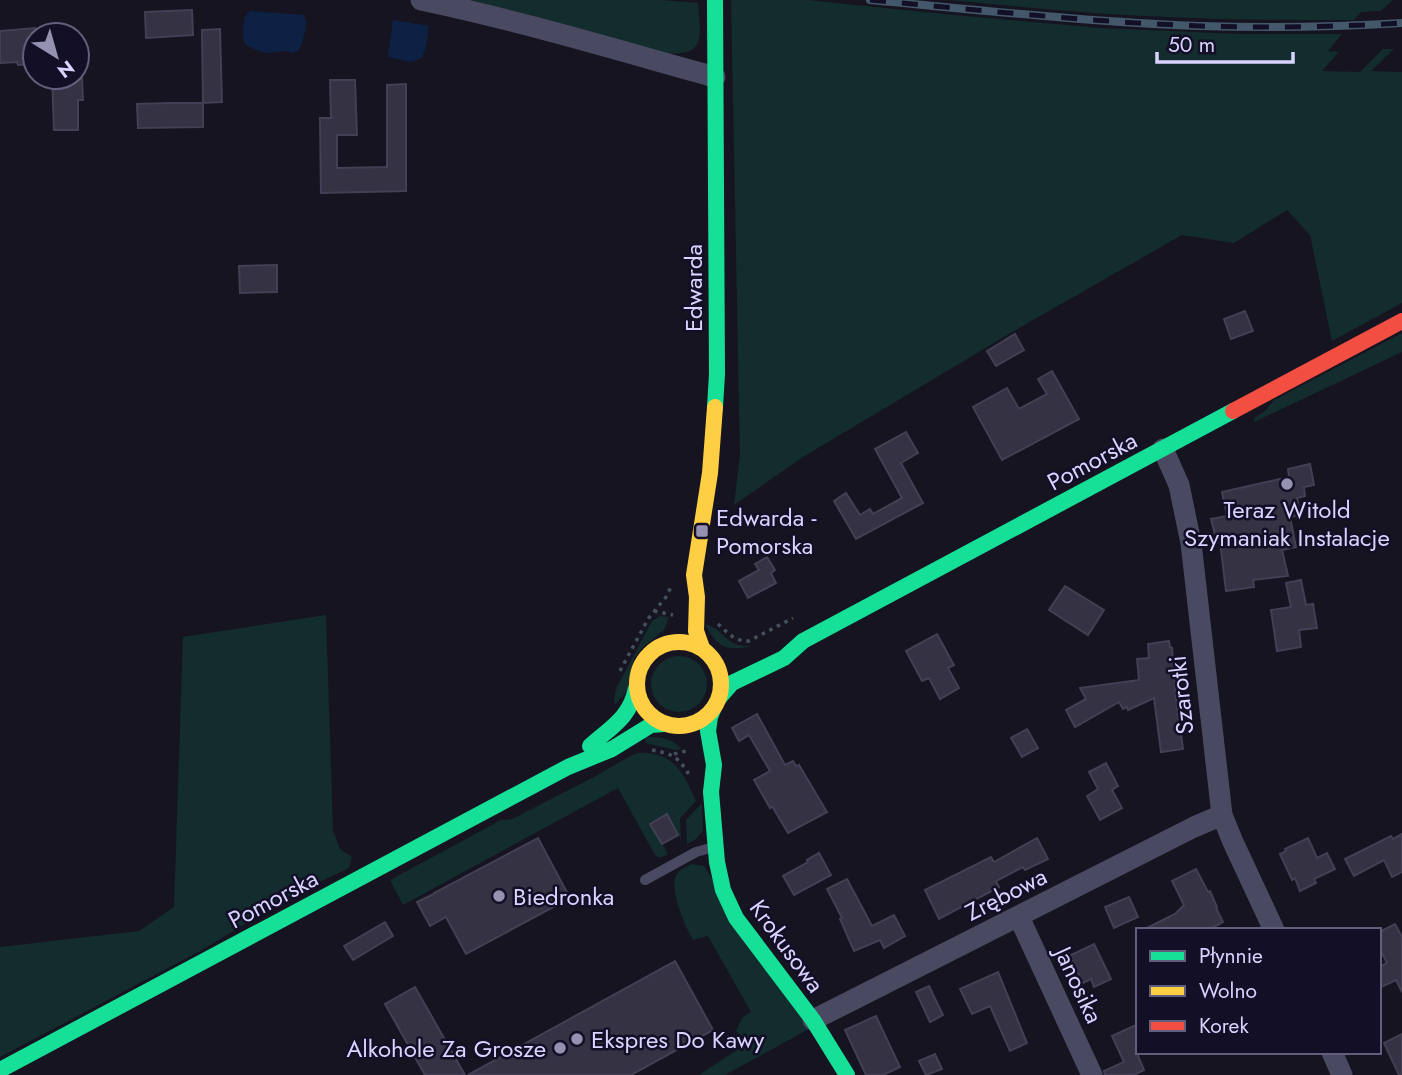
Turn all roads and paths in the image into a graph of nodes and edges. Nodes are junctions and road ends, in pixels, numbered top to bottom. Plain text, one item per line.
1 (421, 0) edge
2 (715, 0) edge
3 (715, 77) junction
4 (1402, 321) edge
5 (1163, 449) junction
6 (694, 575) junction
7 (677, 590) joint
8 (654, 611) junction
9 (798, 616) dead end
10 (673, 620) joint
11 (713, 620) dead end
12 (803, 641) junction
13 (759, 645) junction
14 (657, 647) junction
15 (706, 651) junction
16 (731, 658) dead end
17 (617, 676) dead end
18 (636, 688) junction
19 (717, 703) junction
20 (669, 725) junction
21 (686, 745) joint
22 (672, 755) dead end
23 (568, 767) junction
24 (699, 768) dead end
25 (711, 792) junction
26 (1222, 815) junction
27 (717, 847) junction
28 (645, 880) dead end
29 (1018, 917) junction
30 (1273, 928) edge
31 (813, 1020) junction
32 (1333, 1054) edge
33 (0, 1070) edge
34 (847, 1075) edge
35 (1092, 1075) edge
36 (1342, 1075) edge

1 - 3 street
2 - 3 street, Edwarda
3 - 6 street, Edwarda
4 - 5 street, Pomorska
5 - 12 street, Pomorska
5 - 26 street, Szarotki
6 - 7 street, Edwarda
6 - 15 street, Edwarda
7 - 8 path
8 - 10 path
8 - 17 path
9 - 13 path
10 - 14 street
11 - 13 path
12 - 13 street, Pomorska
12 - 19 street, Pomorska
14 - 15 street
14 - 18 street
15 - 16 street
15 - 19 street
18 - 20 street
18 - 23 street, Pomorska
19 - 20 street
19 - 25 street, Krokusowa
20 - 21 street
20 - 23 street, Pomorska
21 - 22 path
23 - 33 street, Pomorska
24 - 25 street, Krokusowa
25 - 27 street, Krokusowa
26 - 29 street, Zrębowa
26 - 30 street, Szarotki
27 - 28 lane
27 - 31 street, Krokusowa
29 - 31 street, Zrębowa
29 - 35 street, Janosika
31 - 34 street, Krokusowa
32 - 36 street

